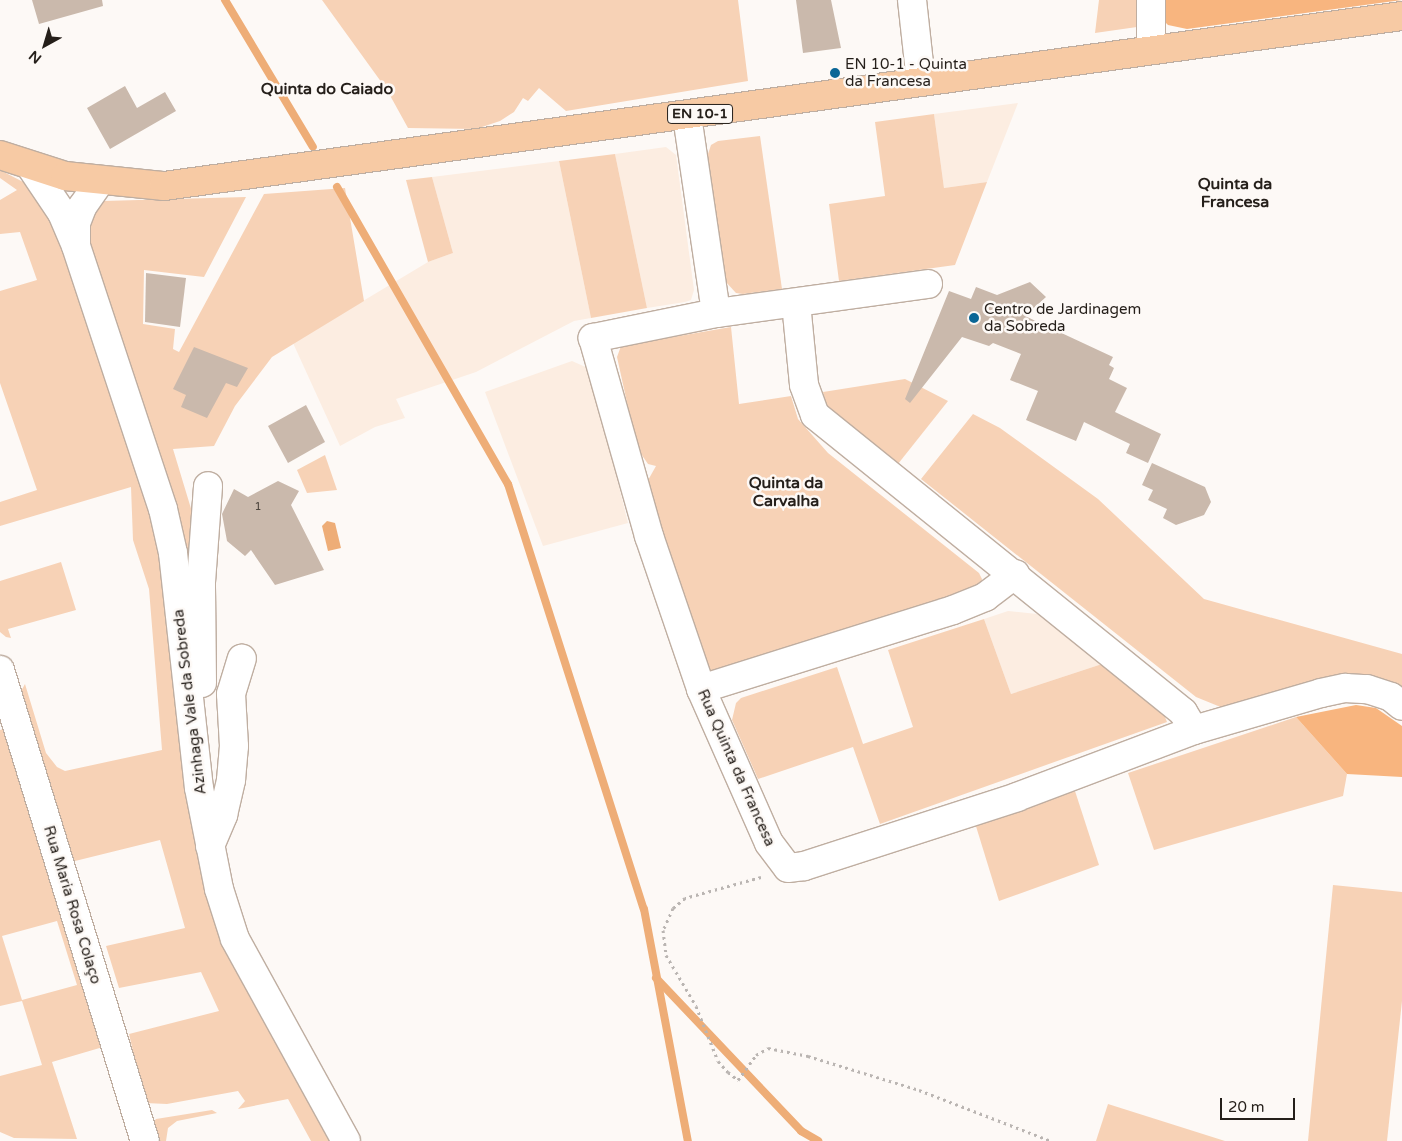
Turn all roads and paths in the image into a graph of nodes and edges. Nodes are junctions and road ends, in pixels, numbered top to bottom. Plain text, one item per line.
1 (912, 0) edge
2 (1151, 0) edge
3 (1402, 16) edge
4 (1151, 50) junction
5 (921, 81) junction
6 (687, 116) junction
7 (0, 155) edge
8 (31, 167) junction
9 (100, 181) junction
10 (76, 246) junction
11 (928, 284) dead end
12 (796, 303) junction
13 (716, 313) junction
14 (208, 486) dead end
15 (1015, 574) junction
16 (242, 659) dead end
17 (0, 670) edge
18 (701, 689) junction
19 (1402, 706) edge
20 (1207, 726) junction
21 (195, 744) junction
22 (210, 846) junction
23 (788, 868) junction
24 (145, 1141) edge
25 (346, 1141) edge
26 (1051, 1141) edge

1 - 5 street
2 - 4 street
3 - 4 main road, EN 10-1
4 - 5 main road, EN 10-1
5 - 6 main road, EN 10-1
6 - 9 main road, EN 10-1
6 - 13 street
7 - 8 main road, EN 10-1
8 - 9 main road, EN 10-1
8 - 10 street, Azinhaga Vale da Sobreda
9 - 10 street, Azinhaga Vale da Sobreda
10 - 21 street, Azinhaga Vale da Sobreda
11 - 12 street
12 - 13 street
12 - 15 street
13 - 18 street, Rua Quinta da Francesa
14 - 21 street
15 - 18 street
15 - 20 street
16 - 22 street
17 - 24 street, Rua Maria Rosa Colaço
18 - 23 street, Rua Quinta da Francesa
19 - 20 street
20 - 23 street
21 - 22 street, Azinhaga Vale da Sobreda
22 - 25 street, Azinhaga Vale da Sobreda
23 - 26 path

